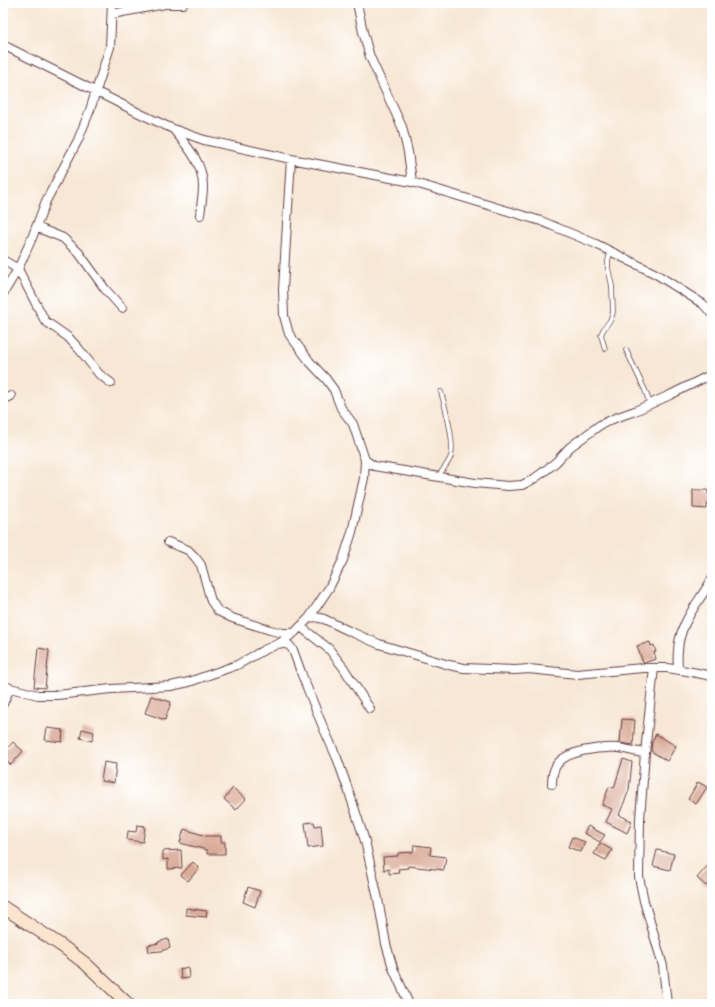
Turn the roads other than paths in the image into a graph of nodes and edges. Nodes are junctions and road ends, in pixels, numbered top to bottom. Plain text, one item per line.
1 (112, 3) edge
2 (357, 3) edge
3 (183, 4) dead end
4 (112, 14) junction
5 (3, 46) edge
6 (96, 92) junction
7 (173, 129) junction
8 (291, 159) junction
9 (412, 182) junction
10 (200, 215) dead end
11 (36, 227) junction
12 (610, 252) junction
13 (3, 260) edge
14 (18, 269) junction
15 (3, 294) edge
16 (122, 308) dead end
17 (712, 314) edge
18 (605, 349) dead end
19 (626, 350) dead end
20 (712, 374) edge
21 (112, 383) dead end
22 (441, 392) dead end
23 (12, 396) dead end
24 (3, 400) edge
25 (650, 404) junction
26 (365, 460) junction
27 (438, 477) junction
28 (168, 542) dead end
29 (712, 579) edge
30 (309, 618) junction
31 (301, 627) junction
32 (294, 633) junction
33 (280, 643) junction
34 (654, 668) junction
35 (678, 670) junction
36 (712, 676) edge
37 (6, 687) edge
38 (3, 704) edge
39 (370, 709) dead end
40 (646, 753) junction
41 (552, 784) dead end
42 (3, 907) edge
43 (128, 1004) edge
44 (409, 1004) edge
45 (667, 1004) edge

1 - 4 street
2 - 9 street
3 - 4 street
4 - 6 street
5 - 6 street
6 - 7 street
6 - 11 street
7 - 8 street
7 - 10 street
8 - 9 street
8 - 26 street
9 - 12 street
11 - 14 street
11 - 16 street
12 - 17 street
12 - 18 lane
13 - 14 street
14 - 15 street
14 - 21 street
19 - 25 lane
20 - 25 street
22 - 27 lane
23 - 24 street
25 - 27 street
26 - 27 street
26 - 30 street
28 - 32 street
29 - 35 street
30 - 31 street
30 - 34 street
31 - 32 street
31 - 39 street
32 - 33 street
33 - 37 street
33 - 44 street
34 - 35 street
34 - 40 street
35 - 36 street
37 - 38 street
40 - 41 street
40 - 45 street
42 - 43 main road

